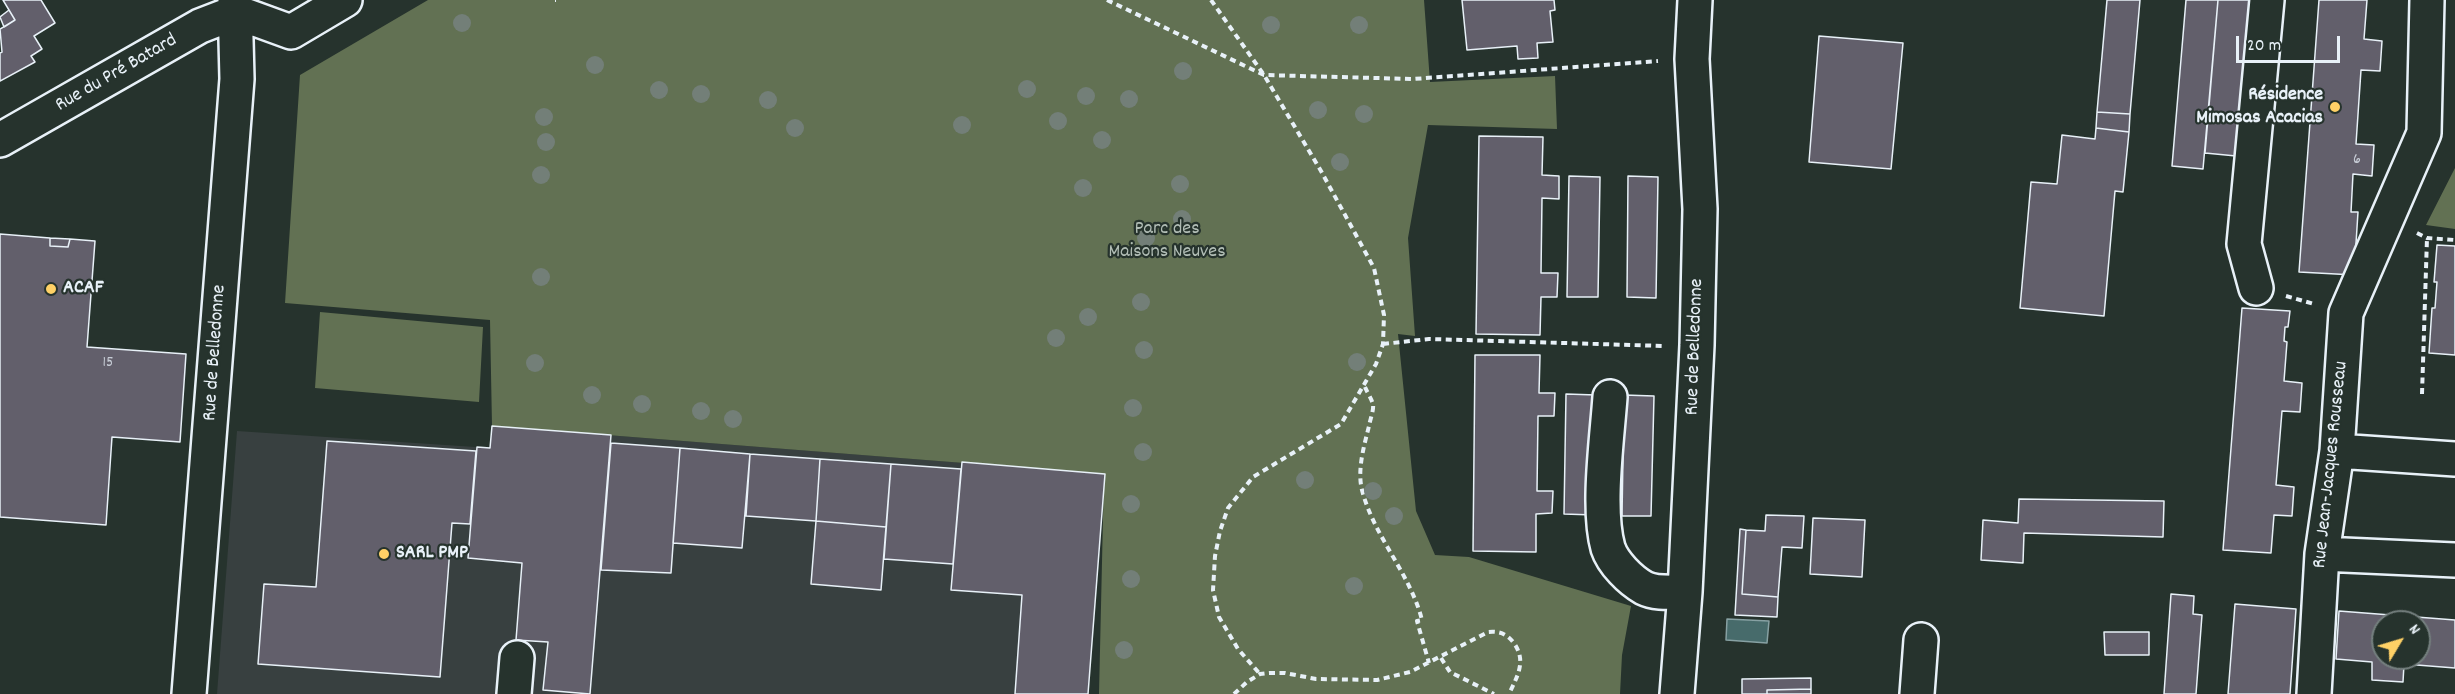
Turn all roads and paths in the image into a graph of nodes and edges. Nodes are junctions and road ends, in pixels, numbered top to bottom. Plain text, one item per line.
1 (345, 0) edge
2 (1107, 0) edge
3 (1211, 0) edge
4 (1695, 0) edge
5 (2266, 0) edge
6 (2427, 0) edge
7 (236, 6) edge
8 (1692, 59) junction
9 (1264, 75) junction
10 (0, 140) edge
11 (2427, 238) dead end
12 (2256, 288) joint
13 (2346, 313) junction
14 (1383, 344) junction
15 (1697, 345) junction
16 (1365, 386) junction
17 (2422, 394) dead end
18 (1610, 397) dead end
19 (2337, 451) junction
20 (2455, 459) edge
21 (2322, 554) junction
22 (2455, 560) edge
23 (1685, 592) junction
24 (1921, 640) dead end
25 (517, 658) dead end
26 (1441, 658) junction
27 (1430, 663) junction
28 (1260, 674) junction
29 (189, 694) edge
30 (514, 694) edge
31 (1234, 694) edge
32 (1494, 694) edge
33 (1509, 694) edge
34 (1677, 694) edge
35 (1917, 694) edge
36 (2314, 694) edge

1 - 7 street
2 - 9 path
3 - 9 path
4 - 8 street, Rue de Belledonne
5 - 12 street
6 - 13 street, Rue Jean-Jacques Rousseau
7 - 10 street, Rue du Pré Batard
7 - 29 street, Rue de Belledonne
8 - 9 path
8 - 15 street, Rue de Belledonne
9 - 14 path
11 - 17 path
12 - 13 path
13 - 19 street, Rue Jean-Jacques Rousseau
14 - 15 path
14 - 16 path
15 - 23 street, Rue de Belledonne
16 - 27 path
16 - 28 path
18 - 23 street
19 - 20 street
19 - 21 street, Rue Jean-Jacques Rousseau
21 - 22 street
21 - 36 street, Rue Jean-Jacques Rousseau
23 - 34 street, Rue de Belledonne
24 - 35 street
25 - 30 street
26 - 27 path
26 - 32 path
26 - 33 path
27 - 28 path
28 - 31 path

